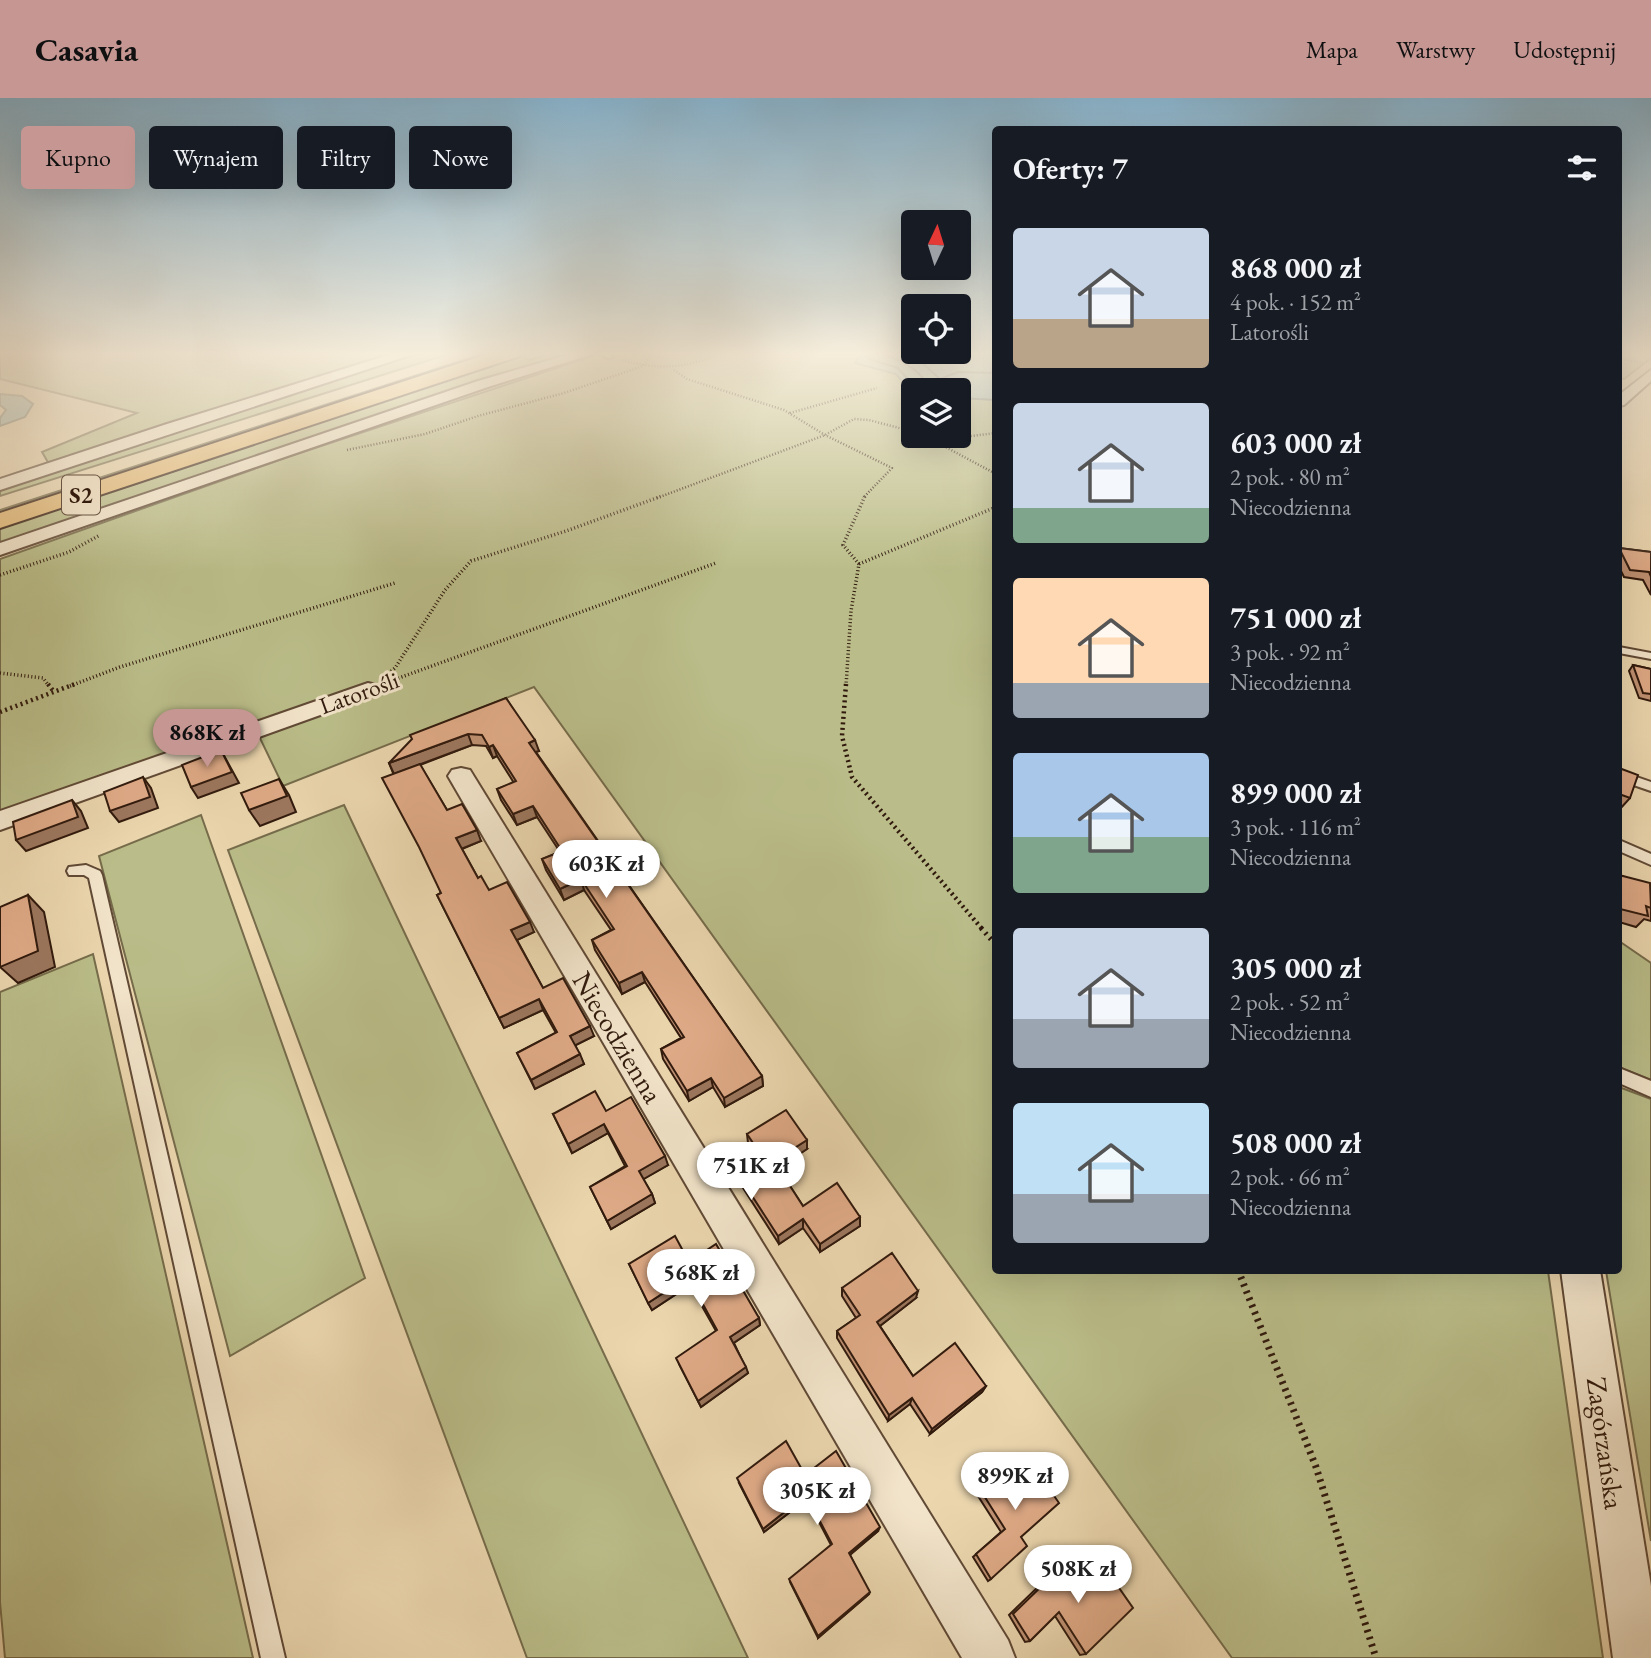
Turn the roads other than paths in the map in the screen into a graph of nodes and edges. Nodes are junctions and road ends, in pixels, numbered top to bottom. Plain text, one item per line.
1 (179, 425) edge
2 (243, 425) edge
3 (293, 425) edge
4 (364, 425) edge
5 (0, 485) edge
6 (0, 503) edge
7 (0, 522) edge
8 (0, 549) edge
9 (1622, 651) edge
10 (1651, 656) edge
11 (368, 690) road end
12 (461, 776) dead end
13 (1622, 776) edge
14 (1651, 787) edge
15 (0, 821) edge
16 (1622, 846) edge
17 (1651, 860) edge
18 (74, 871) dead end
19 (1622, 1075) edge
20 (1651, 1089) edge
21 (1581, 1274) edge
22 (273, 1658) edge
23 (990, 1658) edge
24 (1638, 1658) edge

1 - 5 street
2 - 6 highway, S2
3 - 7 highway, S2
4 - 8 street
9 - 10 lane
11 - 15 street, Latorośli
12 - 23 street, Niecodzienna
13 - 14 lane
16 - 17 lane
18 - 22 lane
19 - 20 lane
21 - 24 street, Zagórzańska

